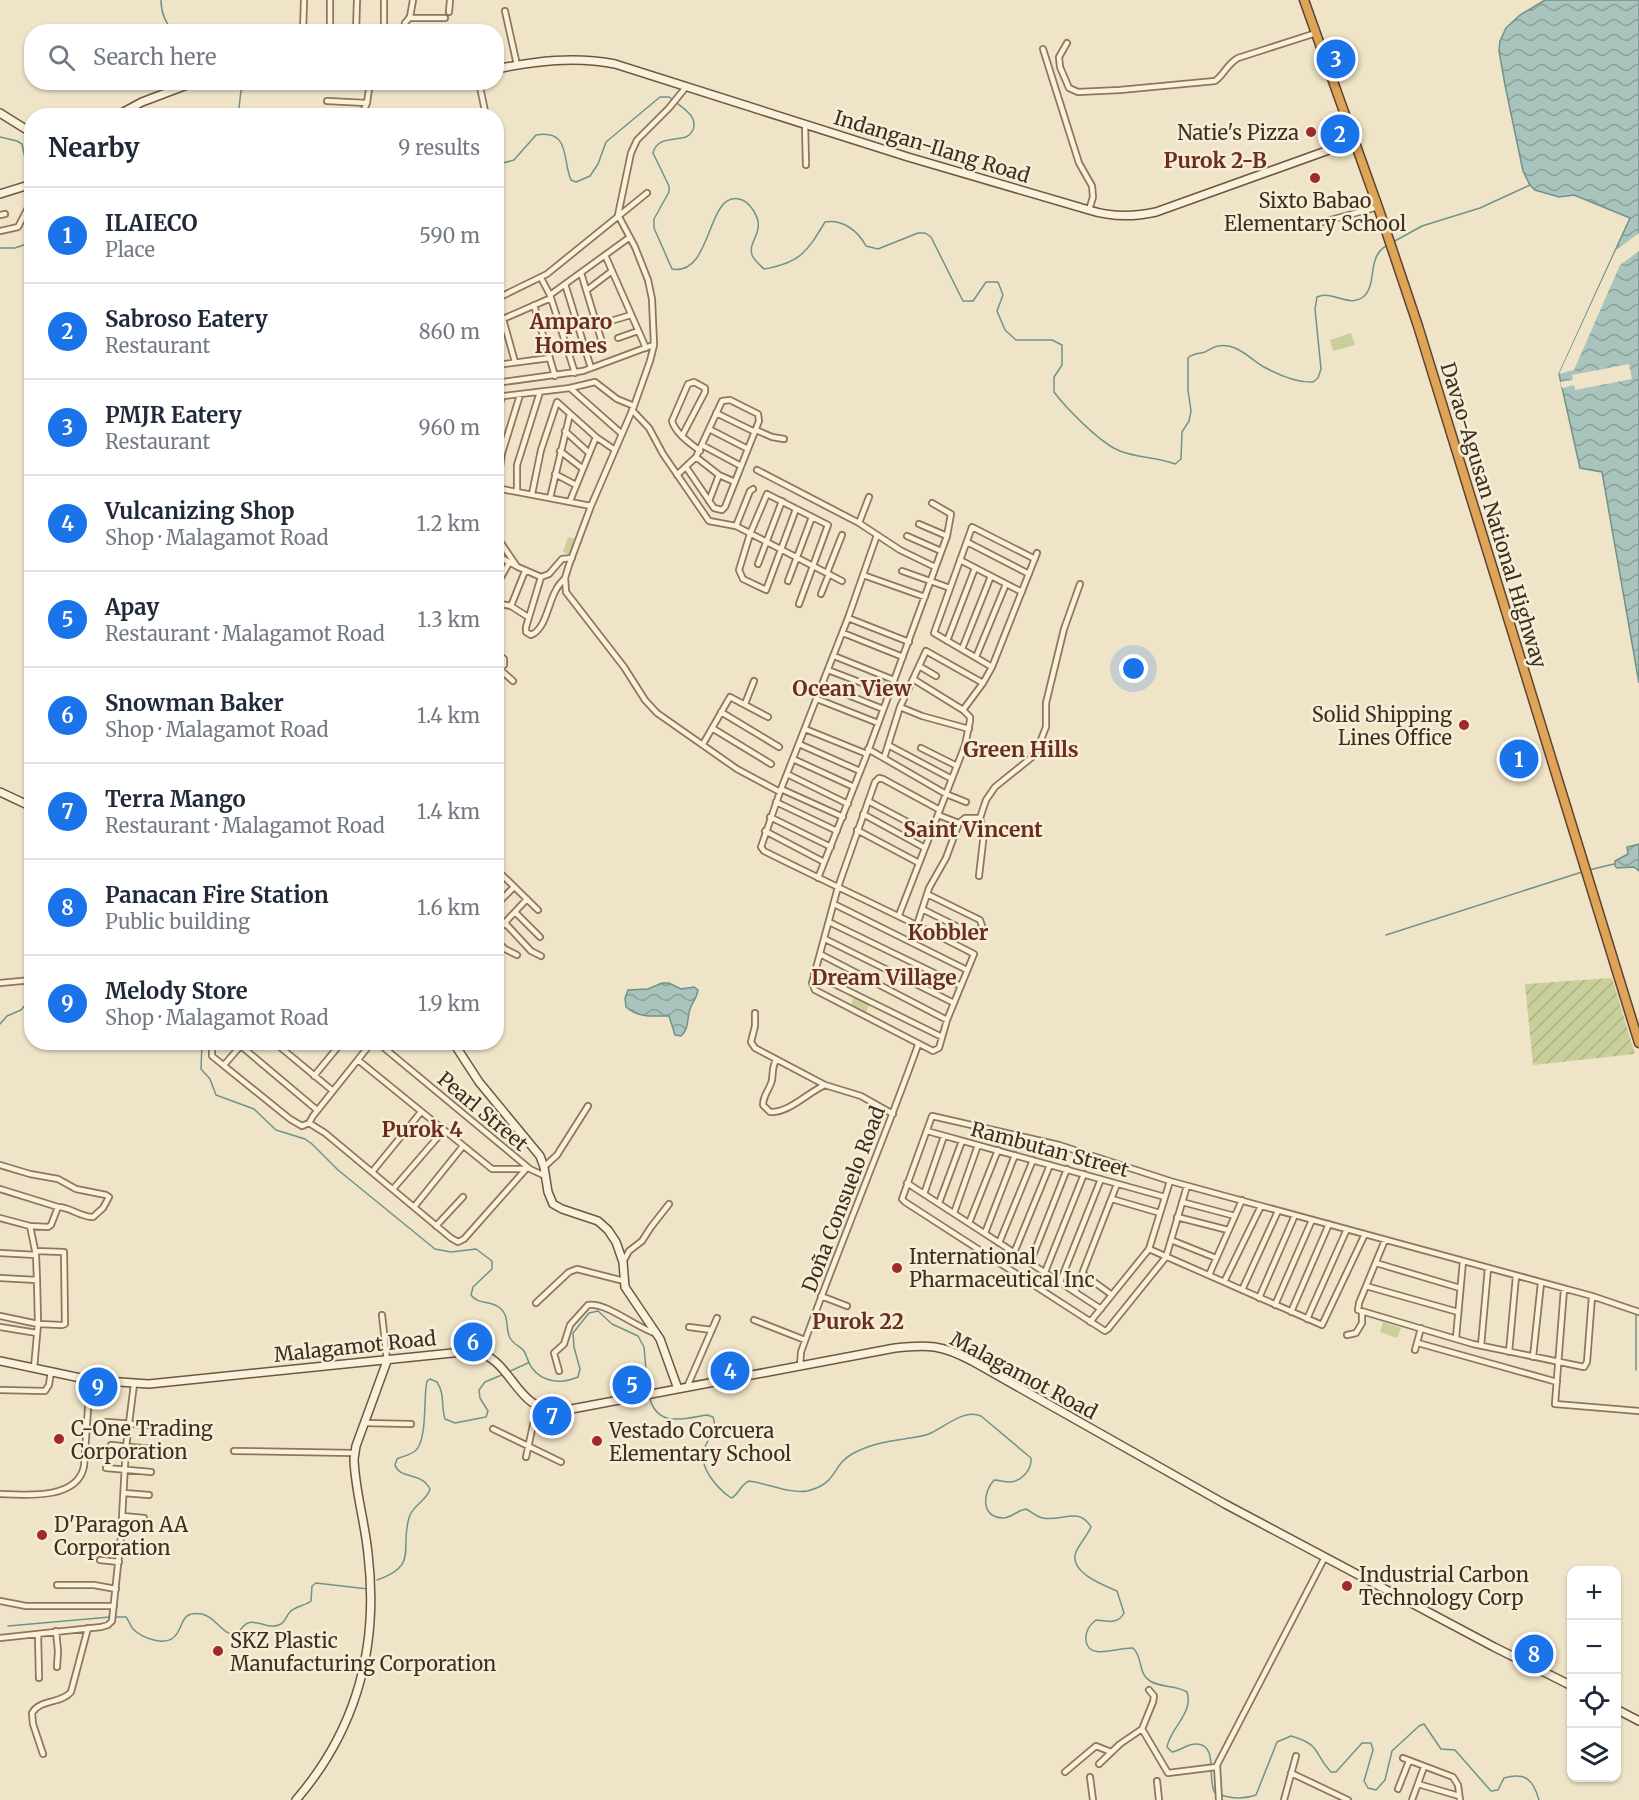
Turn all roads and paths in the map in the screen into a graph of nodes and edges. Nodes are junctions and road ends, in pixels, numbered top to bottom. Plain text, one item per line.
1 (304, 0) edge
2 (330, 0) edge
3 (357, 0) edge
4 (384, 0) edge
5 (412, 0) edge
6 (450, 0) edge
7 (1304, 0) edge
8 (505, 11) dead end
9 (449, 12) dead end
10 (409, 18) junction
11 (445, 18) dead end
12 (303, 24) edge
13 (330, 24) edge
14 (356, 24) edge
15 (384, 24) edge
16 (405, 24) edge
17 (1316, 33) junction
18 (1066, 43) dead end
19 (1044, 49) dead end
20 (517, 65) junction
21 (504, 67) edge
22 (686, 87) junction
23 (174, 90) edge
24 (369, 90) edge
25 (481, 90) edge
26 (327, 101) dead end
27 (367, 103) junction
28 (131, 108) edge
29 (364, 108) edge
30 (484, 108) edge
31 (0, 113) edge
32 (805, 124) junction
33 (24, 128) edge
34 (1354, 141) junction
35 (806, 165) dead end
36 (24, 186) edge
37 (647, 193) dead end
38 (0, 194) edge
39 (1378, 207) junction
40 (1089, 210) junction
41 (24, 215) edge
42 (618, 215) junction
43 (1308, 226) dead end
44 (0, 231) edge
45 (630, 237) junction
46 (605, 255) junction
47 (612, 271) junction
48 (581, 273) junction
49 (541, 278) junction
50 (565, 284) junction
51 (587, 291) junction
52 (504, 295) edge
53 (551, 296) junction
54 (534, 305) junction
55 (631, 315) junction
56 (504, 319) edge
57 (504, 323) edge
58 (597, 325) junction
59 (638, 331) junction
60 (618, 338) dead end
61 (601, 339) dead end
62 (654, 345) junction
63 (646, 348) junction
64 (550, 358) junction
65 (515, 362) junction
66 (504, 364) edge
67 (591, 368) junction
68 (575, 373) junction
69 (555, 376) junction
70 (504, 382) edge
71 (570, 388) junction
72 (540, 392) junction
73 (520, 395) junction
74 (504, 397) edge
75 (633, 408) junction
76 (716, 413) junction
77 (570, 414) junction
78 (709, 429) junction
79 (565, 431) junction
80 (755, 431) junction
81 (622, 434) junction
82 (682, 436) junction
83 (596, 437) junction
84 (784, 439) dead end
85 (504, 447) edge
86 (701, 448) junction
87 (748, 449) junction
88 (615, 450) junction
89 (560, 452) junction
90 (588, 452) junction
91 (696, 458) junction
92 (741, 466) junction
93 (686, 467) junction
94 (582, 468) junction
95 (757, 470) dead end
96 (555, 474) junction
97 (677, 474) junction
98 (719, 475) junction
99 (735, 482) junction
100 (576, 485) junction
101 (504, 489) edge
102 (753, 489) dead end
103 (517, 492) junction
104 (531, 494) junction
105 (869, 496) dead end
106 (550, 498) junction
107 (570, 501) junction
108 (709, 501) junction
109 (782, 501) junction
110 (932, 503) dead end
111 (591, 506) junction
112 (796, 509) junction
113 (812, 517) junction
114 (859, 523) junction
115 (919, 524) dead end
116 (736, 526) junction
117 (750, 534) junction
118 (842, 535) dead end
119 (877, 535) junction
120 (907, 536) dead end
121 (947, 536) junction
122 (767, 542) junction
123 (967, 542) junction
124 (504, 547) edge
125 (782, 550) junction
126 (941, 551) junction
127 (572, 558) junction
128 (796, 558) junction
129 (504, 560) edge
130 (960, 560) junction
131 (510, 563) junction
132 (758, 564) dead end
133 (813, 566) junction
134 (518, 567) junction
135 (935, 567) junction
136 (975, 568) junction
137 (525, 571) junction
138 (902, 571) dead end
139 (504, 573) edge
140 (828, 574) junction
141 (1029, 574) junction
142 (863, 575) junction
143 (991, 576) junction
144 (541, 577) junction
145 (565, 579) junction
146 (788, 580) dead end
147 (842, 581) dead end
148 (930, 581) junction
149 (1006, 584) junction
150 (1080, 584) dead end
151 (950, 588) junction
152 (1022, 592) junction
153 (821, 594) dead end
154 (925, 597) junction
155 (799, 604) dead end
156 (504, 605) edge
157 (511, 606) junction
158 (528, 617) junction
159 (848, 618) junction
160 (843, 633) junction
161 (947, 641) junction
162 (909, 642) junction
163 (962, 650) junction
164 (834, 656) junction
165 (903, 657) junction
166 (976, 657) junction
167 (919, 666) junction
168 (992, 667) junction
169 (828, 670) junction
170 (504, 673) edge
171 (936, 676) dead end
172 (913, 679) junction
173 (894, 680) junction
174 (513, 681) dead end
175 (754, 681) dead end
176 (983, 683) junction
177 (823, 684) junction
178 (875, 688) dead end
179 (817, 699) junction
180 (744, 704) junction
181 (900, 707) junction
182 (883, 709) junction
183 (963, 710) junction
184 (721, 712) junction
185 (768, 717) dead end
186 (878, 723) junction
187 (712, 728) junction
188 (805, 729) junction
189 (969, 729) junction
190 (703, 744) junction
191 (800, 744) junction
192 (888, 745) junction
193 (779, 747) dead end
194 (921, 748) dead end
195 (868, 751) junction
196 (884, 758) junction
197 (793, 759) junction
198 (771, 764) dead end
199 (957, 766) junction
200 (860, 771) junction
201 (787, 774) junction
202 (952, 779) junction
203 (854, 787) junction
204 (780, 790) junction
205 (0, 792) edge
206 (946, 794) junction
207 (868, 801) junction
208 (776, 802) junction
209 (966, 802) dead end
210 (24, 803) edge
211 (848, 804) junction
212 (939, 812) junction
213 (863, 814) junction
214 (843, 817) junction
215 (770, 818) junction
216 (980, 818) junction
217 (959, 823) junction
218 (919, 828) dead end
219 (857, 830) junction
220 (765, 831) junction
221 (837, 831) junction
222 (831, 847) junction
223 (925, 848) junction
224 (825, 862) junction
225 (919, 863) junction
226 (979, 876) dead end
227 (504, 877) edge
228 (818, 878) junction
229 (514, 887) junction
230 (838, 887) junction
231 (927, 894) junction
232 (504, 896) edge
233 (526, 900) junction
234 (834, 904) junction
235 (922, 909) junction
236 (538, 910) dead end
237 (514, 912) junction
238 (899, 915) junction
239 (829, 922) junction
240 (505, 923) joint
241 (917, 925) junction
242 (540, 937) dead end
243 (825, 939) junction
244 (504, 947) edge
245 (820, 954) junction
246 (517, 955) dead end
247 (541, 956) dead end
248 (968, 970) junction
249 (814, 974) junction
250 (24, 981) edge
251 (0, 983) edge
252 (961, 986) junction
253 (954, 1003) junction
254 (755, 1013) dead end
255 (947, 1020) junction
256 (942, 1037) junction
257 (1639, 1044) edge
258 (918, 1045) junction
259 (212, 1050) edge
260 (238, 1050) edge
261 (250, 1050) edge
262 (283, 1050) edge
263 (335, 1050) edge
264 (366, 1050) edge
265 (387, 1050) edge
266 (458, 1050) edge
267 (358, 1060) junction
268 (776, 1060) junction
269 (224, 1065) junction
270 (314, 1076) junction
271 (825, 1085) junction
272 (333, 1091) junction
273 (588, 1106) dead end
274 (317, 1110) junction
275 (421, 1112) junction
276 (893, 1114) junction
277 (309, 1123) junction
278 (444, 1130) junction
279 (927, 1131) junction
280 (944, 1136) junction
281 (962, 1141) junction
282 (978, 1145) junction
283 (463, 1146) junction
284 (998, 1150) junction
285 (1015, 1155) junction
286 (1034, 1160) junction
287 (0, 1165) edge
288 (1050, 1165) junction
289 (544, 1167) junction
290 (528, 1169) junction
291 (1067, 1169) junction
292 (372, 1172) junction
293 (1084, 1174) junction
294 (545, 1176) junction
295 (1101, 1179) junction
296 (1170, 1181) junction
297 (907, 1183) junction
298 (1117, 1184) junction
299 (1187, 1186) junction
300 (0, 1189) edge
301 (393, 1189) junction
302 (924, 1194) junction
303 (463, 1197) dead end
304 (1165, 1197) junction
305 (1112, 1199) junction
306 (1242, 1200) junction
307 (1182, 1202) junction
308 (939, 1203) junction
309 (669, 1204) dead end
310 (1261, 1206) junction
311 (58, 1207) junction
312 (414, 1207) junction
313 (1278, 1210) junction
314 (954, 1213) junction
315 (1160, 1214) junction
316 (1295, 1215) junction
317 (1235, 1216) junction
318 (1177, 1217) junction
319 (0, 1218) edge
320 (1312, 1220) junction
321 (969, 1223) junction
322 (1329, 1224) junction
323 (30, 1226) junction
324 (436, 1226) junction
325 (1347, 1229) junction
326 (1228, 1230) junction
327 (985, 1233) junction
328 (1365, 1234) junction
329 (1171, 1240) junction
330 (1385, 1240) junction
331 (999, 1243) junction
332 (1149, 1249) junction
333 (0, 1253) edge
334 (36, 1253) junction
335 (1014, 1253) junction
336 (1166, 1257) junction
337 (1216, 1257) junction
338 (1462, 1261) junction
339 (623, 1262) junction
340 (1030, 1263) junction
341 (1376, 1263) junction
342 (1488, 1268) junction
343 (1045, 1272) junction
344 (1083, 1274) junction
345 (1209, 1275) junction
346 (1516, 1276) junction
347 (0, 1278) edge
348 (37, 1280) junction
349 (624, 1281) junction
350 (1060, 1282) junction
351 (1224, 1282) junction
352 (1541, 1282) junction
353 (1366, 1286) junction
354 (1460, 1288) junction
355 (1564, 1289) junction
356 (1242, 1290) junction
357 (1076, 1292) junction
358 (1112, 1294) junction
359 (821, 1296) junction
360 (1592, 1296) junction
361 (1259, 1298) junction
362 (536, 1303) dead end
363 (1275, 1305) junction
364 (847, 1306) dead end
365 (1101, 1309) junction
366 (1291, 1312) junction
367 (1362, 1312) junction
368 (1458, 1312) junction
369 (1639, 1312) edge
370 (382, 1315) dead end
371 (0, 1316) edge
372 (717, 1318) dead end
373 (1307, 1319) junction
374 (754, 1320) dead end
375 (1090, 1322) junction
376 (38, 1324) junction
377 (0, 1327) edge
378 (689, 1327) dead end
379 (1421, 1328) junction
380 (712, 1330) junction
381 (37, 1334) junction
382 (657, 1334) junction
383 (1347, 1335) dead end
384 (1456, 1338) junction
385 (805, 1340) junction
386 (1418, 1343) junction
387 (1481, 1346) junction
388 (1415, 1350) dead end
389 (1509, 1352) junction
390 (1533, 1357) junction
391 (0, 1361) edge
392 (387, 1361) junction
393 (1559, 1363) junction
394 (800, 1366) junction
395 (34, 1368) junction
396 (51, 1371) junction
397 (559, 1371) dead end
398 (90, 1380) junction
399 (1557, 1382) junction
400 (134, 1384) junction
401 (687, 1387) junction
402 (678, 1389) junction
403 (0, 1390) edge
404 (537, 1407) junction
405 (1639, 1411) edge
406 (106, 1422) dead end
407 (364, 1423) junction
408 (129, 1424) junction
409 (411, 1424) dead end
410 (148, 1425) dead end
411 (533, 1427) junction
412 (494, 1429) dead end
413 (552, 1431) dead end
414 (111, 1445) dead end
415 (126, 1447) junction
416 (529, 1447) junction
417 (152, 1449) dead end
418 (234, 1451) dead end
419 (354, 1453) junction
420 (526, 1457) dead end
421 (561, 1462) dead end
422 (105, 1468) dead end
423 (125, 1471) junction
424 (151, 1472) dead end
425 (124, 1493) junction
426 (0, 1494) edge
427 (148, 1495) dead end
428 (123, 1516) junction
429 (144, 1518) dead end
430 (1325, 1557) junction
431 (100, 1560) dead end
432 (119, 1562) junction
433 (57, 1585) dead end
434 (116, 1589) junction
435 (0, 1601) edge
436 (114, 1606) junction
437 (88, 1628) junction
438 (56, 1631) junction
439 (38, 1634) junction
440 (0, 1638) edge
441 (57, 1667) dead end
442 (39, 1678) dead end
443 (1567, 1683) edge
444 (1149, 1690) dead end
445 (1621, 1711) edge
446 (1639, 1721) edge
447 (1142, 1729) junction
448 (1111, 1752) junction
449 (43, 1754) dead end
450 (1296, 1756) dead end
451 (1403, 1758) dead end
452 (1409, 1761) junction
453 (1099, 1764) dead end
454 (1213, 1767) junction
455 (1424, 1767) junction
456 (1065, 1772) dead end
457 (1291, 1773) junction
458 (1090, 1777) dead end
459 (1157, 1781) dead end
460 (1418, 1784) junction
461 (1398, 1789) dead end
462 (1220, 1796) edge
463 (1460, 1798) edge
464 (297, 1800) edge
465 (1093, 1800) edge
466 (1159, 1800) edge
467 (1284, 1800) edge
468 (1348, 1800) edge
469 (1412, 1800) edge

1 - 12 street
2 - 13 street
3 - 14 street
4 - 15 street
5 - 10 street
6 - 9 street
7 - 17 highway, Davao-Agusan National Highway
8 - 20 street
10 - 11 street
10 - 16 street
17 - 18 street
17 - 34 highway, Davao-Agusan National Highway
19 - 40 street
20 - 21 street, Indangan-Ilang Road
20 - 22 street, Indangan-Ilang Road
22 - 32 street, Indangan-Ilang Road
22 - 42 street
23 - 28 street
24 - 27 street
25 - 30 street
26 - 27 street
27 - 29 street
31 - 33 street
32 - 35 street
32 - 40 street, Indangan-Ilang Road
34 - 39 highway, Davao-Agusan National Highway
34 - 40 street, Indangan-Ilang Road
36 - 38 street
37 - 42 street
39 - 43 street
39 - 257 highway, Davao-Agusan National Highway
41 - 44 street
42 - 45 street
42 - 49 street
45 - 46 street
45 - 62 street
46 - 47 street
46 - 48 street
47 - 51 street
47 - 55 street
48 - 50 street
48 - 51 street
49 - 52 street
49 - 53 street
50 - 53 street
50 - 67 street
51 - 58 street
53 - 54 street
53 - 68 street
54 - 56 street
54 - 64 street
55 - 58 street
55 - 59 street
57 - 65 street
58 - 61 street
59 - 60 street
59 - 63 street
62 - 63 street
62 - 75 street
63 - 67 street
64 - 65 street
64 - 69 street
65 - 66 street
67 - 68 street
68 - 69 street
69 - 70 street
71 - 72 street
71 - 75 street
71 - 81 street
72 - 73 street
72 - 103 street
73 - 74 street
73 - 85 street
75 - 81 street
75 - 97 street
76 - 78 street
76 - 80 street
76 - 80 street
77 - 79 street
77 - 83 street
77 - 104 street
78 - 86 street
78 - 87 street
79 - 89 street
79 - 90 street
80 - 84 street
80 - 87 street
81 - 88 street
82 - 82 street
82 - 86 street
83 - 88 street
83 - 90 street
86 - 91 street
86 - 92 street
87 - 92 street
88 - 111 street
89 - 94 street
89 - 96 street
90 - 94 street
91 - 93 street
91 - 98 street
92 - 99 street
93 - 97 street
93 - 108 street
94 - 100 street
95 - 114 street
96 - 100 street
96 - 106 street
97 - 116 street
98 - 99 street
98 - 108 street
99 - 108 street
100 - 107 street
101 - 103 street
102 - 116 street
103 - 104 street
104 - 106 street
105 - 114 street
106 - 107 street
107 - 111 street
109 - 112 street
109 - 117 street
109 - 122 street
110 - 121 street
111 - 127 street
112 - 113 street
112 - 125 street
113 - 128 street
113 - 133 street
114 - 119 street
115 - 121 street
116 - 117 street
117 - 122 street
117 - 125 street
118 - 140 street
119 - 135 street
119 - 142 street
120 - 126 street
121 - 126 street
122 - 125 street
122 - 132 street
123 - 130 street
123 - 141 street
123 - 141 street
124 - 134 street
125 - 128 street
126 - 135 street
127 - 144 street
127 - 145 street
128 - 133 street
128 - 146 street
129 - 131 street
130 - 136 street
130 - 151 street
131 - 134 street
131 - 139 street
133 - 140 street
133 - 155 street
134 - 137 street
135 - 148 street
136 - 143 street
136 - 161 street
137 - 144 street
137 - 157 street
138 - 148 street
140 - 147 street
140 - 153 street
141 - 152 street
142 - 154 street
142 - 159 street
143 - 149 street
143 - 163 street
144 - 158 street
145 - 158 street
145 - 190 street
148 - 151 street
148 - 154 street
149 - 152 street
149 - 166 street
150 - 216 street
151 - 161 street
152 - 168 street
154 - 162 street
156 - 157 street
157 - 158 street
159 - 160 street
159 - 162 street
160 - 164 street
160 - 165 street
161 - 163 street
162 - 165 street
163 - 166 street
164 - 169 street
164 - 173 street
165 - 173 street
166 - 168 street
167 - 171 street
167 - 172 street
167 - 176 street
168 - 176 street
169 - 177 street
169 - 178 street
170 - 174 street
172 - 181 street
172 - 183 street
173 - 182 street
175 - 180 street
176 - 183 street
177 - 179 street
177 - 182 street
179 - 186 street
179 - 188 street
180 - 184 street
180 - 185 street
181 - 189 street
181 - 192 street
182 - 186 street
183 - 189 street
184 - 187 street
184 - 193 street
186 - 195 street
187 - 190 street
187 - 198 street
188 - 191 street
188 - 195 street
189 - 199 street
190 - 204 street
191 - 197 street
191 - 200 street
192 - 196 street
192 - 202 street
194 - 199 street
195 - 196 street
195 - 200 street
196 - 206 street
197 - 201 street
197 - 203 street
199 - 202 street
200 - 203 street
201 - 204 street
201 - 211 street
202 - 206 street
203 - 211 street
204 - 208 street
204 - 214 street
205 - 210 street
206 - 209 street
206 - 212 street
207 - 212 street
207 - 213 street
207 - 218 street
208 - 215 street
208 - 221 street
211 - 214 street
212 - 217 street
212 - 223 street
213 - 219 street
213 - 223 street
214 - 221 street
215 - 220 street
215 - 222 street
216 - 217 street
216 - 226 street
217 - 231 street
219 - 225 street
219 - 230 street
220 - 224 street
220 - 228 street
221 - 222 street
222 - 224 street
223 - 225 street
224 - 228 street
225 - 238 street
227 - 229 street
228 - 230 street
229 - 232 street
229 - 233 street
230 - 234 street
230 - 238 street
231 - 235 street
231 - 235 street
233 - 236 street
233 - 237 street
234 - 239 street
234 - 248 street
235 - 241 street
237 - 240 street
237 - 242 street
238 - 241 street
239 - 243 street
239 - 252 street
240 - 247 street
241 - 248 street
243 - 245 street
243 - 253 street
244 - 246 street
245 - 249 street
245 - 255 street
248 - 252 street
249 - 256 street
249 - 258 street
250 - 251 street
252 - 253 street
253 - 255 street
254 - 268 street
255 - 256 street
256 - 258 street
258 - 276 street, Doña Consuelo Road
259 - 269 street
260 - 269 street
261 - 274 street
262 - 270 street
263 - 270 street
264 - 267 street
265 - 290 street, Pearl Street
266 - 289 street
267 - 272 street
267 - 275 street
268 - 271 street
268 - 271 street
269 - 277 street
270 - 272 street
271 - 276 street
272 - 274 street
273 - 289 street
274 - 277 street
275 - 278 street
275 - 292 street
276 - 359 street, Doña Consuelo Road
277 - 292 street
278 - 283 street
278 - 301 street
279 - 280 street, Rambutan Street
279 - 296 street
279 - 297 street
280 - 281 street, Rambutan Street
280 - 302 street
281 - 282 street, Rambutan Street
281 - 308 street
282 - 284 street, Rambutan Street
282 - 314 street
283 - 290 street
283 - 312 street
284 - 285 street, Rambutan Street
284 - 321 street
285 - 286 street, Rambutan Street
285 - 327 street
286 - 288 street, Rambutan Street
286 - 331 street
287 - 311 street
288 - 291 street, Rambutan Street
288 - 335 street
289 - 294 street
290 - 294 street, Pearl Street
290 - 324 street
291 - 293 street, Rambutan Street
291 - 340 street
292 - 301 street
293 - 295 street, Rambutan Street
293 - 343 street
294 - 339 street
295 - 298 street, Rambutan Street
295 - 350 street
296 - 299 street
296 - 304 street
297 - 302 street
297 - 375 street
298 - 304 street, Rambutan Street
298 - 305 street
299 - 306 street
299 - 307 street
300 - 311 street
301 - 312 street
302 - 308 street
303 - 324 street
304 - 315 street
305 - 315 street
305 - 344 street
306 - 310 street
306 - 317 street
307 - 317 street
307 - 318 street
308 - 314 street
309 - 339 street
310 - 313 street
310 - 351 street
311 - 323 street
312 - 324 street
313 - 316 street
313 - 356 street
314 - 321 street
315 - 332 street
316 - 320 street
316 - 361 street
317 - 326 street
318 - 326 street
318 - 329 street
319 - 323 street
320 - 322 street
320 - 363 street
321 - 327 street
322 - 325 street
322 - 366 street
323 - 334 street
325 - 328 street
325 - 373 street
326 - 337 street
327 - 331 street
328 - 330 street
328 - 373 street
329 - 336 street
329 - 337 street
330 - 338 street
330 - 341 street
331 - 335 street
332 - 336 street
332 - 358 street
333 - 334 street
334 - 348 street
334 - 376 street
335 - 340 street
336 - 345 street
336 - 375 street
337 - 345 street
338 - 342 street
338 - 354 street
339 - 349 street
340 - 343 street
341 - 353 street
341 - 354 street
342 - 346 street
342 - 387 street
343 - 350 street
344 - 357 street
344 - 358 street
345 - 351 street
346 - 352 street
346 - 389 street
347 - 348 street
348 - 376 street
349 - 362 street
349 - 382 street
350 - 357 street
351 - 356 street
352 - 355 street
352 - 390 street
353 - 367 street
353 - 368 street
354 - 368 street
355 - 360 street
355 - 393 street
356 - 361 street
357 - 365 street
358 - 365 street
359 - 364 street
359 - 385 street, Doña Consuelo Road
360 - 369 street
360 - 393 street
361 - 363 street
363 - 366 street
365 - 375 street
366 - 373 street
367 - 379 street
367 - 383 street
368 - 384 street
370 - 392 street
371 - 376 street
372 - 380 street
374 - 385 street
376 - 381 street
377 - 381 street
378 - 380 street
379 - 384 street
379 - 386 street
380 - 401 street
381 - 395 street
382 - 397 street
382 - 402 street
384 - 387 street
385 - 394 street, Doña Consuelo Road
386 - 388 street
386 - 399 street
387 - 389 street
389 - 390 street
390 - 393 street
391 - 395 street, Malagamot Road
392 - 400 street, Malagamot Road
392 - 404 street, Malagamot Road
392 - 407 street
393 - 399 street
394 - 401 street, Malagamot Road
394 - 430 street, Malagamot Road
395 - 396 street, Malagamot Road
396 - 398 street, Malagamot Road
396 - 403 street
398 - 400 street, Malagamot Road
398 - 426 street
399 - 405 street
400 - 408 street
401 - 402 street, Malagamot Road
402 - 404 street, Malagamot Road
404 - 411 street
406 - 408 street
407 - 409 street
407 - 419 street
408 - 410 street
408 - 415 street
411 - 413 street
411 - 416 street
412 - 416 street
414 - 415 street
415 - 417 street
415 - 423 street
416 - 420 street
416 - 421 street
418 - 419 street
419 - 464 street
422 - 423 street
423 - 424 street
423 - 425 street
425 - 427 street
425 - 428 street
428 - 429 street
428 - 432 street
430 - 443 street, Malagamot Road
430 - 454 street
431 - 432 street
432 - 434 street
433 - 434 street
434 - 436 street
435 - 436 street
436 - 437 street
437 - 438 street
437 - 449 street
438 - 439 street
438 - 441 street
439 - 440 street
439 - 442 street
444 - 447 street
445 - 446 street
447 - 448 street
447 - 454 street
448 - 453 street
448 - 456 street
450 - 457 street
451 - 452 street
452 - 455 street
452 - 461 street
454 - 462 street
455 - 460 street
455 - 463 street
457 - 467 street
457 - 468 street
458 - 465 street
459 - 466 street
460 - 463 street
460 - 469 street

